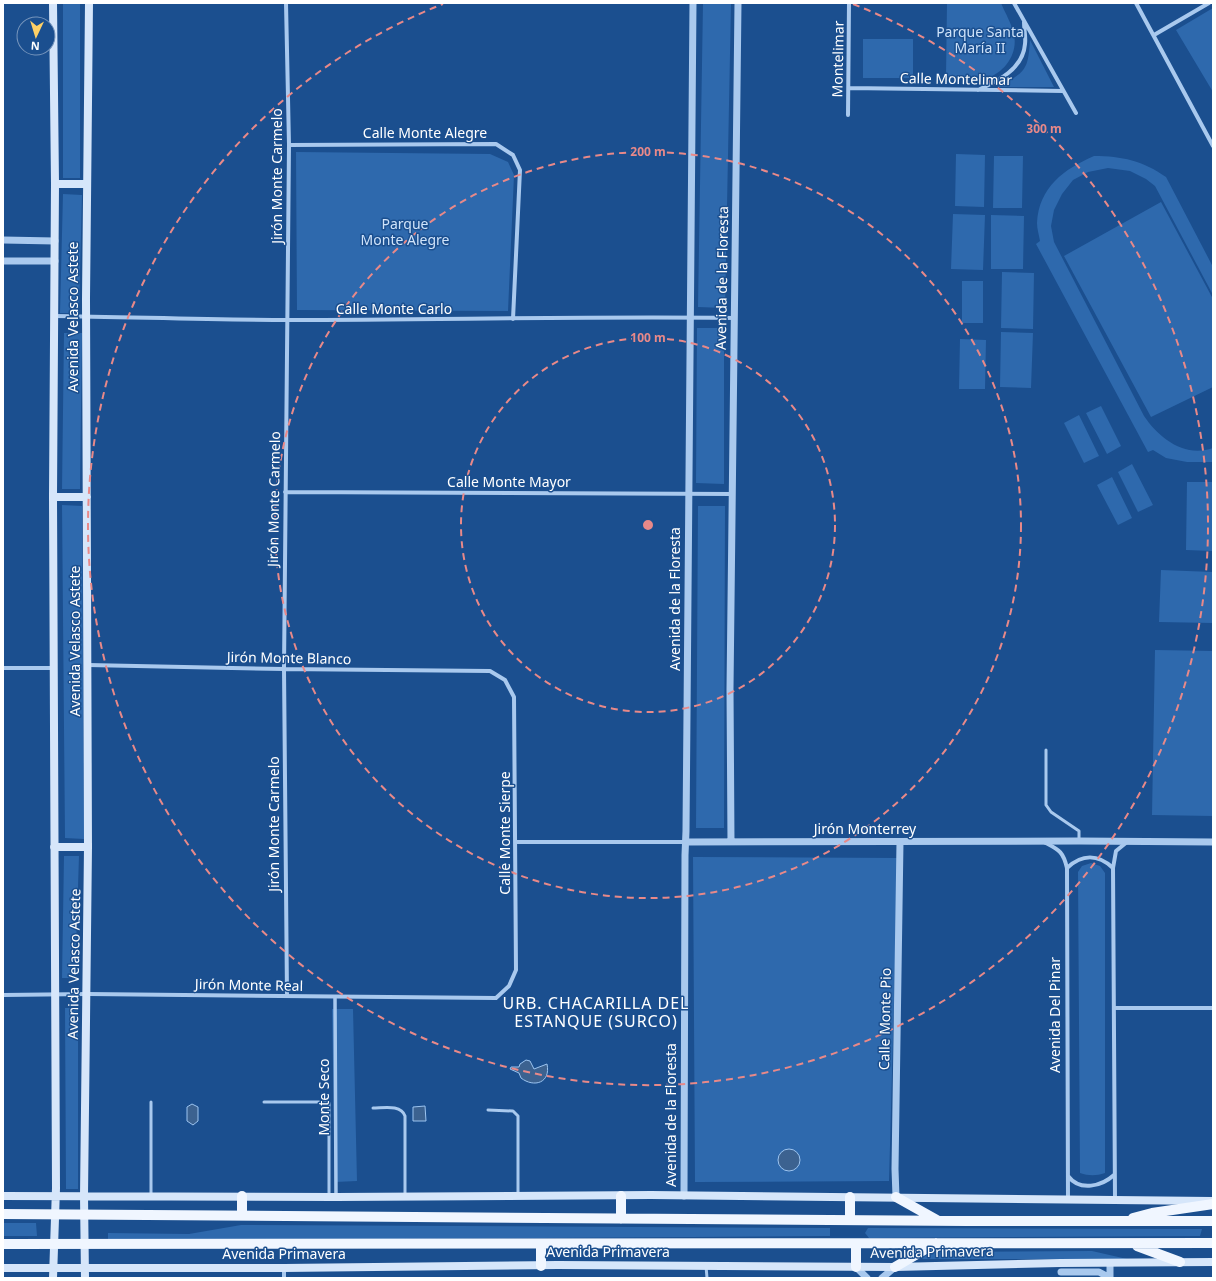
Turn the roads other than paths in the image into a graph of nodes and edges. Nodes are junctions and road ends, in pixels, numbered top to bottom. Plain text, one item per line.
1 (53, 3) edge
2 (89, 3) edge
3 (286, 3) edge
4 (693, 3) edge
5 (738, 3) edge
6 (849, 3) edge
7 (1014, 3) edge
8 (1136, 3) edge
9 (1209, 3) edge
10 (1024, 20) junction
11 (1154, 35) junction
12 (849, 88) junction
13 (976, 90) junction
14 (1063, 91) junction
15 (1076, 113) dead end
16 (848, 115) dead end
17 (289, 145) junction
18 (1213, 146) edge
19 (55, 184) junction
20 (87, 184) junction
21 (3, 240) edge
22 (55, 241) junction
23 (3, 261) edge
24 (55, 261) junction
25 (54, 316) junction
26 (86, 316) junction
27 (690, 317) junction
28 (734, 318) junction
29 (513, 319) junction
30 (288, 320) junction
31 (285, 492) junction
32 (689, 494) junction
33 (733, 494) junction
34 (53, 497) junction
35 (87, 497) junction
36 (88, 665) junction
37 (3, 668) edge
38 (54, 668) junction
39 (284, 669) junction
40 (490, 671) joint
41 (1046, 750) dead end
42 (1079, 841) junction
43 (516, 842) junction
44 (686, 842) junction
45 (731, 842) junction
46 (900, 842) junction
47 (1043, 842) junction
48 (1127, 842) junction
49 (1213, 842) edge
50 (54, 847) junction
51 (88, 847) junction
52 (1067, 868) junction
53 (1113, 868) junction
54 (88, 994) junction
55 (3, 995) edge
56 (55, 995) junction
57 (287, 996) junction
58 (335, 997) junction
59 (496, 998) joint
60 (1114, 1008) junction
61 (1213, 1008) edge
62 (151, 1102) dead end
63 (264, 1102) dead end
64 (372, 1108) dead end
65 (488, 1110) dead end
66 (1114, 1175) junction
67 (1068, 1176) junction
68 (3, 1196) edge
69 (55, 1196) junction
70 (84, 1196) junction
71 (151, 1196) junction
72 (242, 1196) junction
73 (518, 1196) junction
74 (621, 1196) junction
75 (684, 1196) junction
76 (332, 1197) junction
77 (405, 1197) junction
78 (850, 1197) junction
79 (896, 1197) junction
80 (1114, 1199) junction
81 (1068, 1200) junction
82 (1213, 1202) edge
83 (3, 1214) edge
84 (55, 1214) junction
85 (84, 1214) junction
86 (242, 1215) junction
87 (621, 1218) junction
88 (850, 1220) junction
89 (939, 1221) junction
90 (1213, 1221) edge
91 (1115, 1222) junction
92 (937, 1243) junction
93 (1130, 1243) junction
94 (1213, 1243) edge
95 (3, 1244) edge
96 (54, 1244) junction
97 (85, 1244) junction
98 (541, 1244) junction
99 (856, 1244) junction
100 (1180, 1262) junction
101 (1213, 1262) edge
102 (1060, 1263) junction
103 (1110, 1263) junction
104 (541, 1266) junction
105 (706, 1266) junction
106 (53, 1267) junction
107 (85, 1267) junction
108 (856, 1267) junction
109 (3, 1268) edge
110 (284, 1268) junction
111 (895, 1268) junction
112 (1061, 1275) edge
113 (53, 1278) edge
114 (85, 1278) edge
115 (284, 1278) edge
116 (706, 1278) edge
117 (867, 1278) edge
118 (882, 1278) edge
119 (1110, 1278) edge

1 - 19 main road, Avenida Velasco Astete
2 - 20 main road, Avenida Velasco Astete
3 - 17 street, Jirón Monte Carmelo
4 - 27 street, Avenida de la Floresta
5 - 28 street, Avenida de la Floresta
6 - 12 street, Montelimar
7 - 10 street
8 - 11 street
9 - 11 street
10 - 13 street
10 - 14 street
11 - 18 street
12 - 13 street, Calle Montelimar
12 - 16 street, Montelimar
13 - 14 street, Calle Montelimar
14 - 15 street
17 - 29 street, Calle Monte Alegre
17 - 30 street, Jirón Monte Carmelo
19 - 20 main road
19 - 22 main road, Avenida Velasco Astete
20 - 26 main road, Avenida Velasco Astete
21 - 22 street
22 - 24 main road, Avenida Velasco Astete
23 - 24 street
24 - 25 main road, Avenida Velasco Astete
25 - 26 street, Calle Monte Carlo
25 - 34 main road, Avenida Velasco Astete
26 - 30 street, Calle Monte Carlo
26 - 35 main road, Avenida Velasco Astete
27 - 28 street, Calle Monte Carlo
27 - 29 street, Calle Monte Carlo
27 - 32 street, Avenida de la Floresta
28 - 33 street, Avenida de la Floresta
29 - 30 street, Calle Monte Carlo
30 - 31 street, Jirón Monte Carmelo
31 - 32 street, Calle Monte Mayor
31 - 39 street, Jirón Monte Carmelo
32 - 33 street, Calle Monte Mayor
32 - 44 street, Avenida de la Floresta
33 - 45 street, Avenida de la Floresta
34 - 35 main road
34 - 38 main road, Avenida Velasco Astete
35 - 36 main road, Avenida Velasco Astete
36 - 39 street, Jirón Monte Blanco
36 - 51 main road, Avenida Velasco Astete
37 - 38 street
38 - 50 main road, Avenida Velasco Astete
39 - 40 street, Jirón Monte Blanco
39 - 57 street, Jirón Monte Carmelo
40 - 43 street, Calle Monte Sierpe
41 - 42 lane
42 - 47 street, Jirón Monterrey
42 - 48 street, Jirón Monterrey
43 - 44 street, Jirón Monterrey
43 - 59 street, Calle Monte Sierpe
44 - 45 street, Jirón Monterrey
44 - 75 street, Avenida de la Floresta
45 - 46 street, Jirón Monterrey
46 - 47 street, Jirón Monterrey
46 - 79 street, Calle Monte Pio
47 - 52 street, Avenida Del Pinar
48 - 49 street, Jirón Monterrey
48 - 53 street
50 - 51 main road
50 - 56 main road, Avenida Velasco Astete
51 - 54 main road, Avenida Velasco Astete
52 - 53 street
52 - 67 street, Avenida Del Pinar
53 - 60 street
54 - 56 street, Jirón Monte Real
54 - 57 street, Jirón Monte Real
54 - 70 main road, Avenida Velasco Astete
55 - 56 street, Jirón Monte Real
56 - 69 main road, Avenida Velasco Astete
57 - 58 street, Jirón Monte Real
58 - 59 street, Jirón Monte Real
58 - 76 street, Monte Seco
60 - 61 street
60 - 66 street
62 - 71 lane
63 - 76 lane
64 - 77 lane
65 - 73 lane
66 - 67 street
66 - 80 street
67 - 81 street, Avenida Del Pinar
68 - 69 main road
69 - 70 main road
69 - 84 main road, Avenida Velasco Astete
70 - 71 main road
70 - 85 main road, Avenida Velasco Astete
71 - 72 main road
72 - 76 main road
72 - 86 main road
73 - 74 main road
73 - 77 main road
74 - 75 main road
74 - 87 main road
75 - 78 main road
76 - 77 main road
78 - 79 main road
78 - 88 main road
79 - 81 main road
79 - 89 main road
80 - 81 main road
80 - 82 main road
82 - 91 main road
83 - 84 main road
84 - 85 main road
84 - 96 main road, Avenida Velasco Astete
85 - 86 main road
85 - 97 main road, Avenida Velasco Astete
86 - 87 main road
87 - 88 main road
88 - 89 main road
89 - 91 main road
90 - 91 main road
92 - 93 main road, Avenida Primavera
92 - 99 main road, Avenida Primavera
92 - 111 main road
93 - 94 main road, Avenida Primavera
93 - 100 main road
95 - 96 main road, Avenida Primavera
96 - 97 main road, Avenida Primavera
96 - 106 main road, Avenida Velasco Astete
97 - 98 main road, Avenida Primavera
97 - 107 main road, Avenida Velasco Astete
98 - 99 main road, Avenida Primavera
98 - 104 main road
99 - 108 main road
100 - 101 main road, Avenida Primavera
100 - 103 main road, Avenida Primavera
102 - 103 main road, Avenida Primavera
102 - 111 main road, Avenida Primavera
102 - 112 street
103 - 119 street
104 - 105 main road, Avenida Primavera
104 - 110 main road, Avenida Primavera
105 - 108 main road, Avenida Primavera
105 - 116 lane
106 - 107 main road, Avenida Primavera
106 - 109 main road, Avenida Primavera
106 - 113 main road, Avenida Velasco Astete
107 - 110 main road, Avenida Primavera
107 - 114 main road, Avenida Velasco Astete
108 - 111 main road, Avenida Primavera
108 - 117 street
110 - 115 street
111 - 118 street
112 - 119 street

